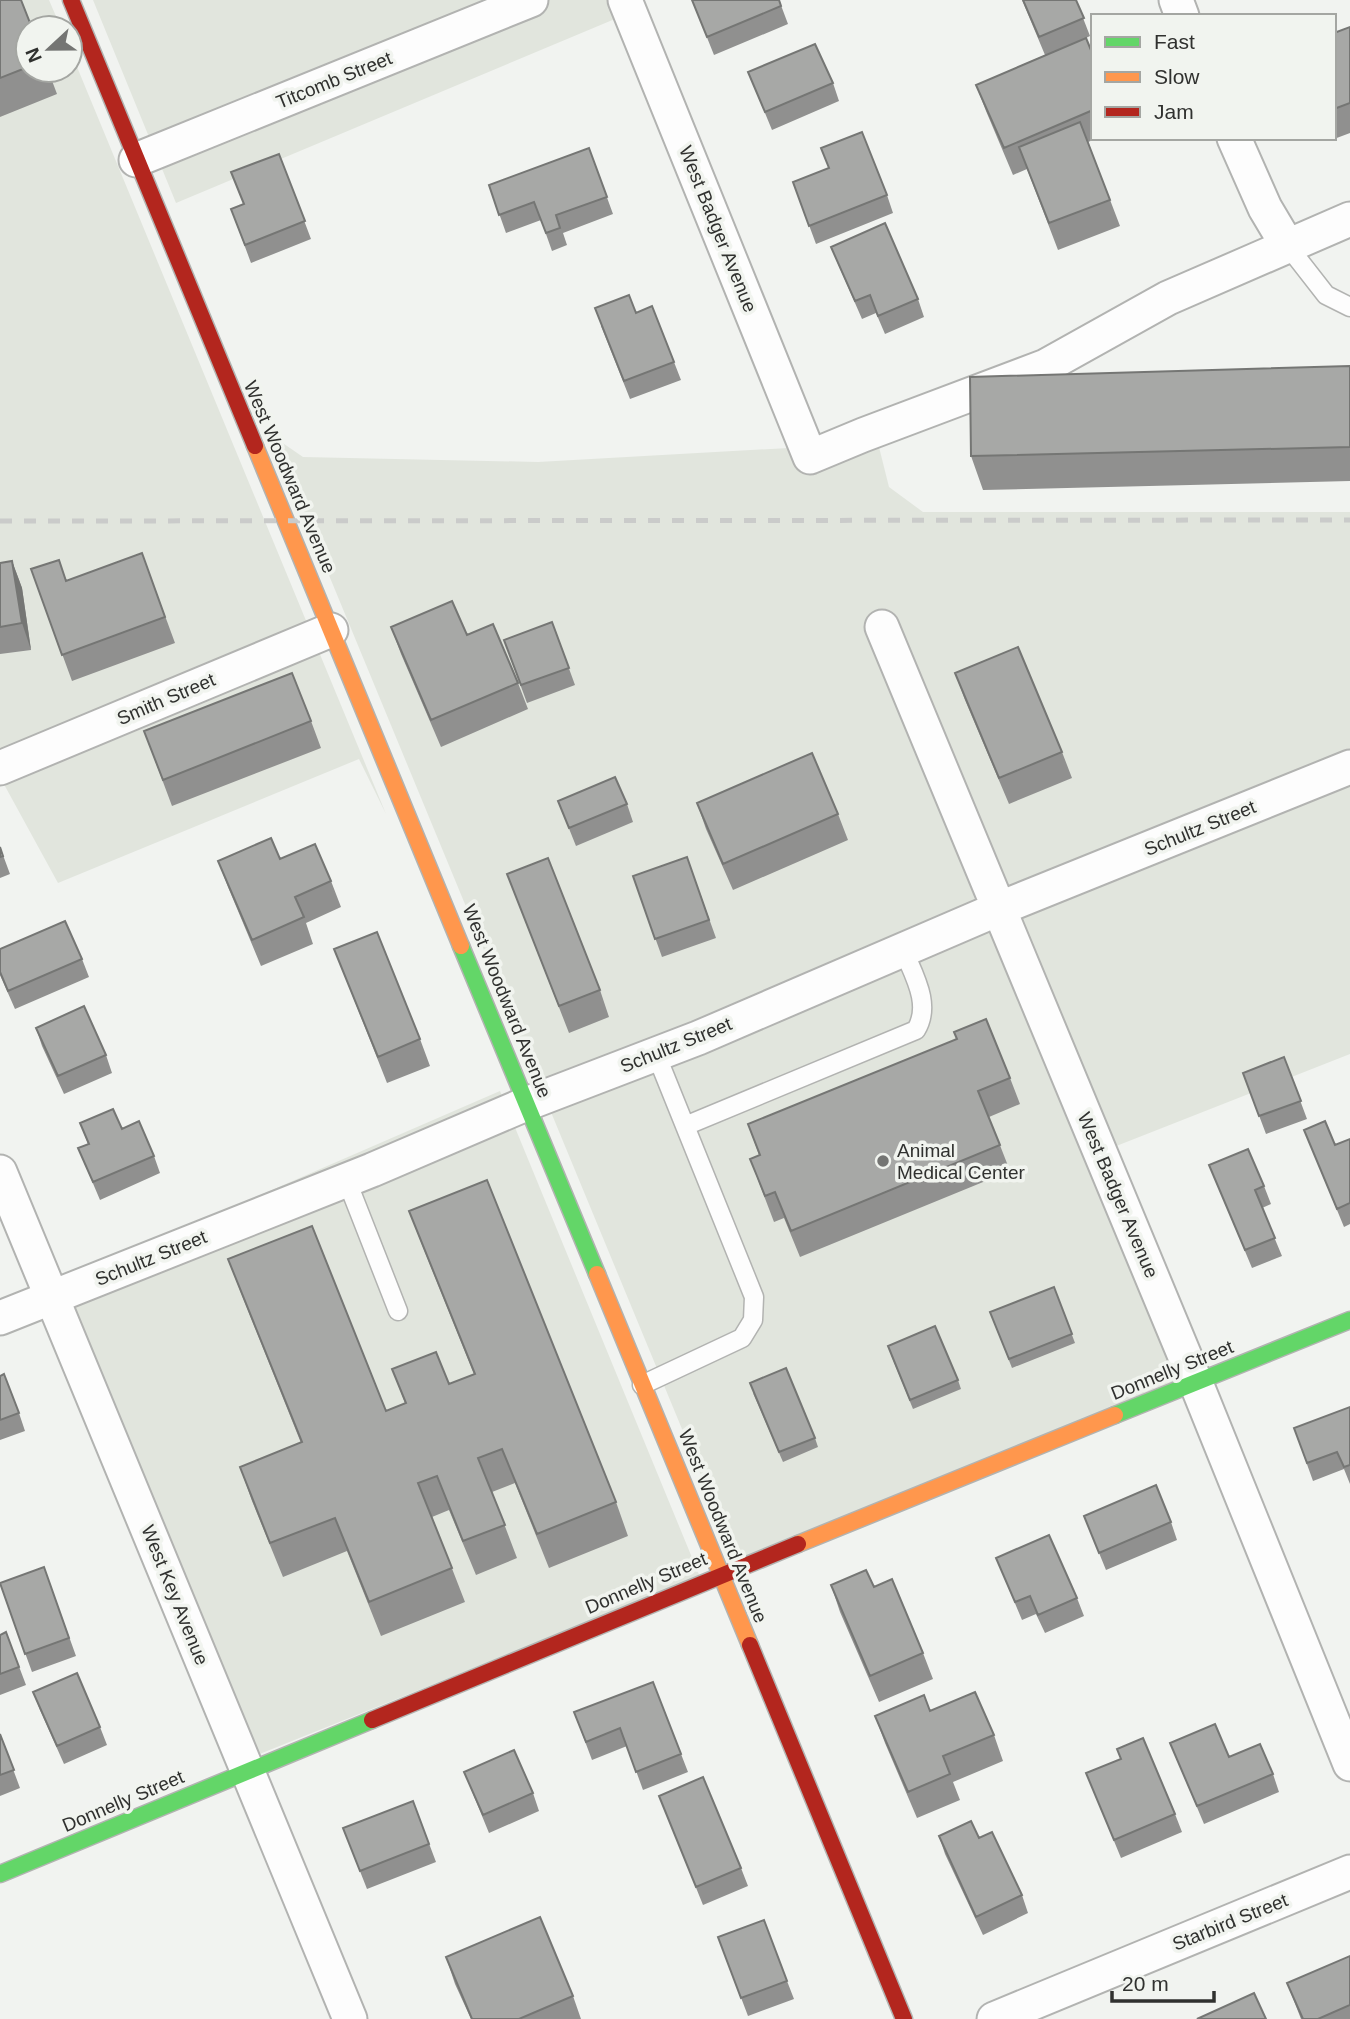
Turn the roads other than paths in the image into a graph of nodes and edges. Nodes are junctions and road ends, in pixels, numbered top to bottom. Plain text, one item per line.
1 (71, 0) edge
2 (531, 0) edge
3 (625, 0) edge
4 (1235, 140) edge
5 (136, 160) junction
6 (1350, 219) edge
7 (1287, 245) junction
8 (1350, 307) edge
9 (882, 627) dead end
10 (331, 631) junction
11 (1350, 767) edge
12 (0, 768) edge
13 (998, 909) junction
14 (903, 949) junction
15 (656, 1054) junction
16 (526, 1104) junction
17 (685, 1126) junction
18 (0, 1172) edge
19 (346, 1181) junction
20 (53, 1297) junction
21 (398, 1311) dead end
22 (0, 1318) edge
23 (1350, 1320) edge
24 (1196, 1382) junction
25 (642, 1385) junction
26 (721, 1575) junction
27 (1350, 1764) edge
28 (248, 1772) junction
29 (1350, 1872) edge
30 (0, 1874) edge
31 (349, 2019) edge
32 (904, 2019) edge
33 (993, 2019) edge

1 - 5 street, West Woodward Avenue
2 - 5 street, Titcomb Street
3 - 7 street, West Badger Avenue
4 - 7 street
5 - 10 street, West Woodward Avenue
6 - 7 street
7 - 8 lane
9 - 13 street, West Badger Avenue
10 - 12 street, Smith Street
10 - 16 street, West Woodward Avenue
11 - 13 street, Schultz Street
13 - 14 street, Schultz Street
13 - 24 street, West Badger Avenue
14 - 15 street, Schultz Street
14 - 17 lane
15 - 16 street, Schultz Street
15 - 17 lane
16 - 19 street, Schultz Street
16 - 25 street, West Woodward Avenue
17 - 25 lane
18 - 20 street, West Key Avenue
19 - 20 street, Schultz Street
19 - 21 lane
20 - 22 street, Schultz Street
20 - 28 street, West Key Avenue
23 - 24 street, Donnelly Street
24 - 26 street, Donnelly Street
24 - 27 street, West Badger Avenue
25 - 26 street, West Woodward Avenue
26 - 28 street, Donnelly Street
26 - 32 street, West Woodward Avenue
28 - 30 street, Donnelly Street
28 - 31 street, West Key Avenue
29 - 33 street, Starbird Street

